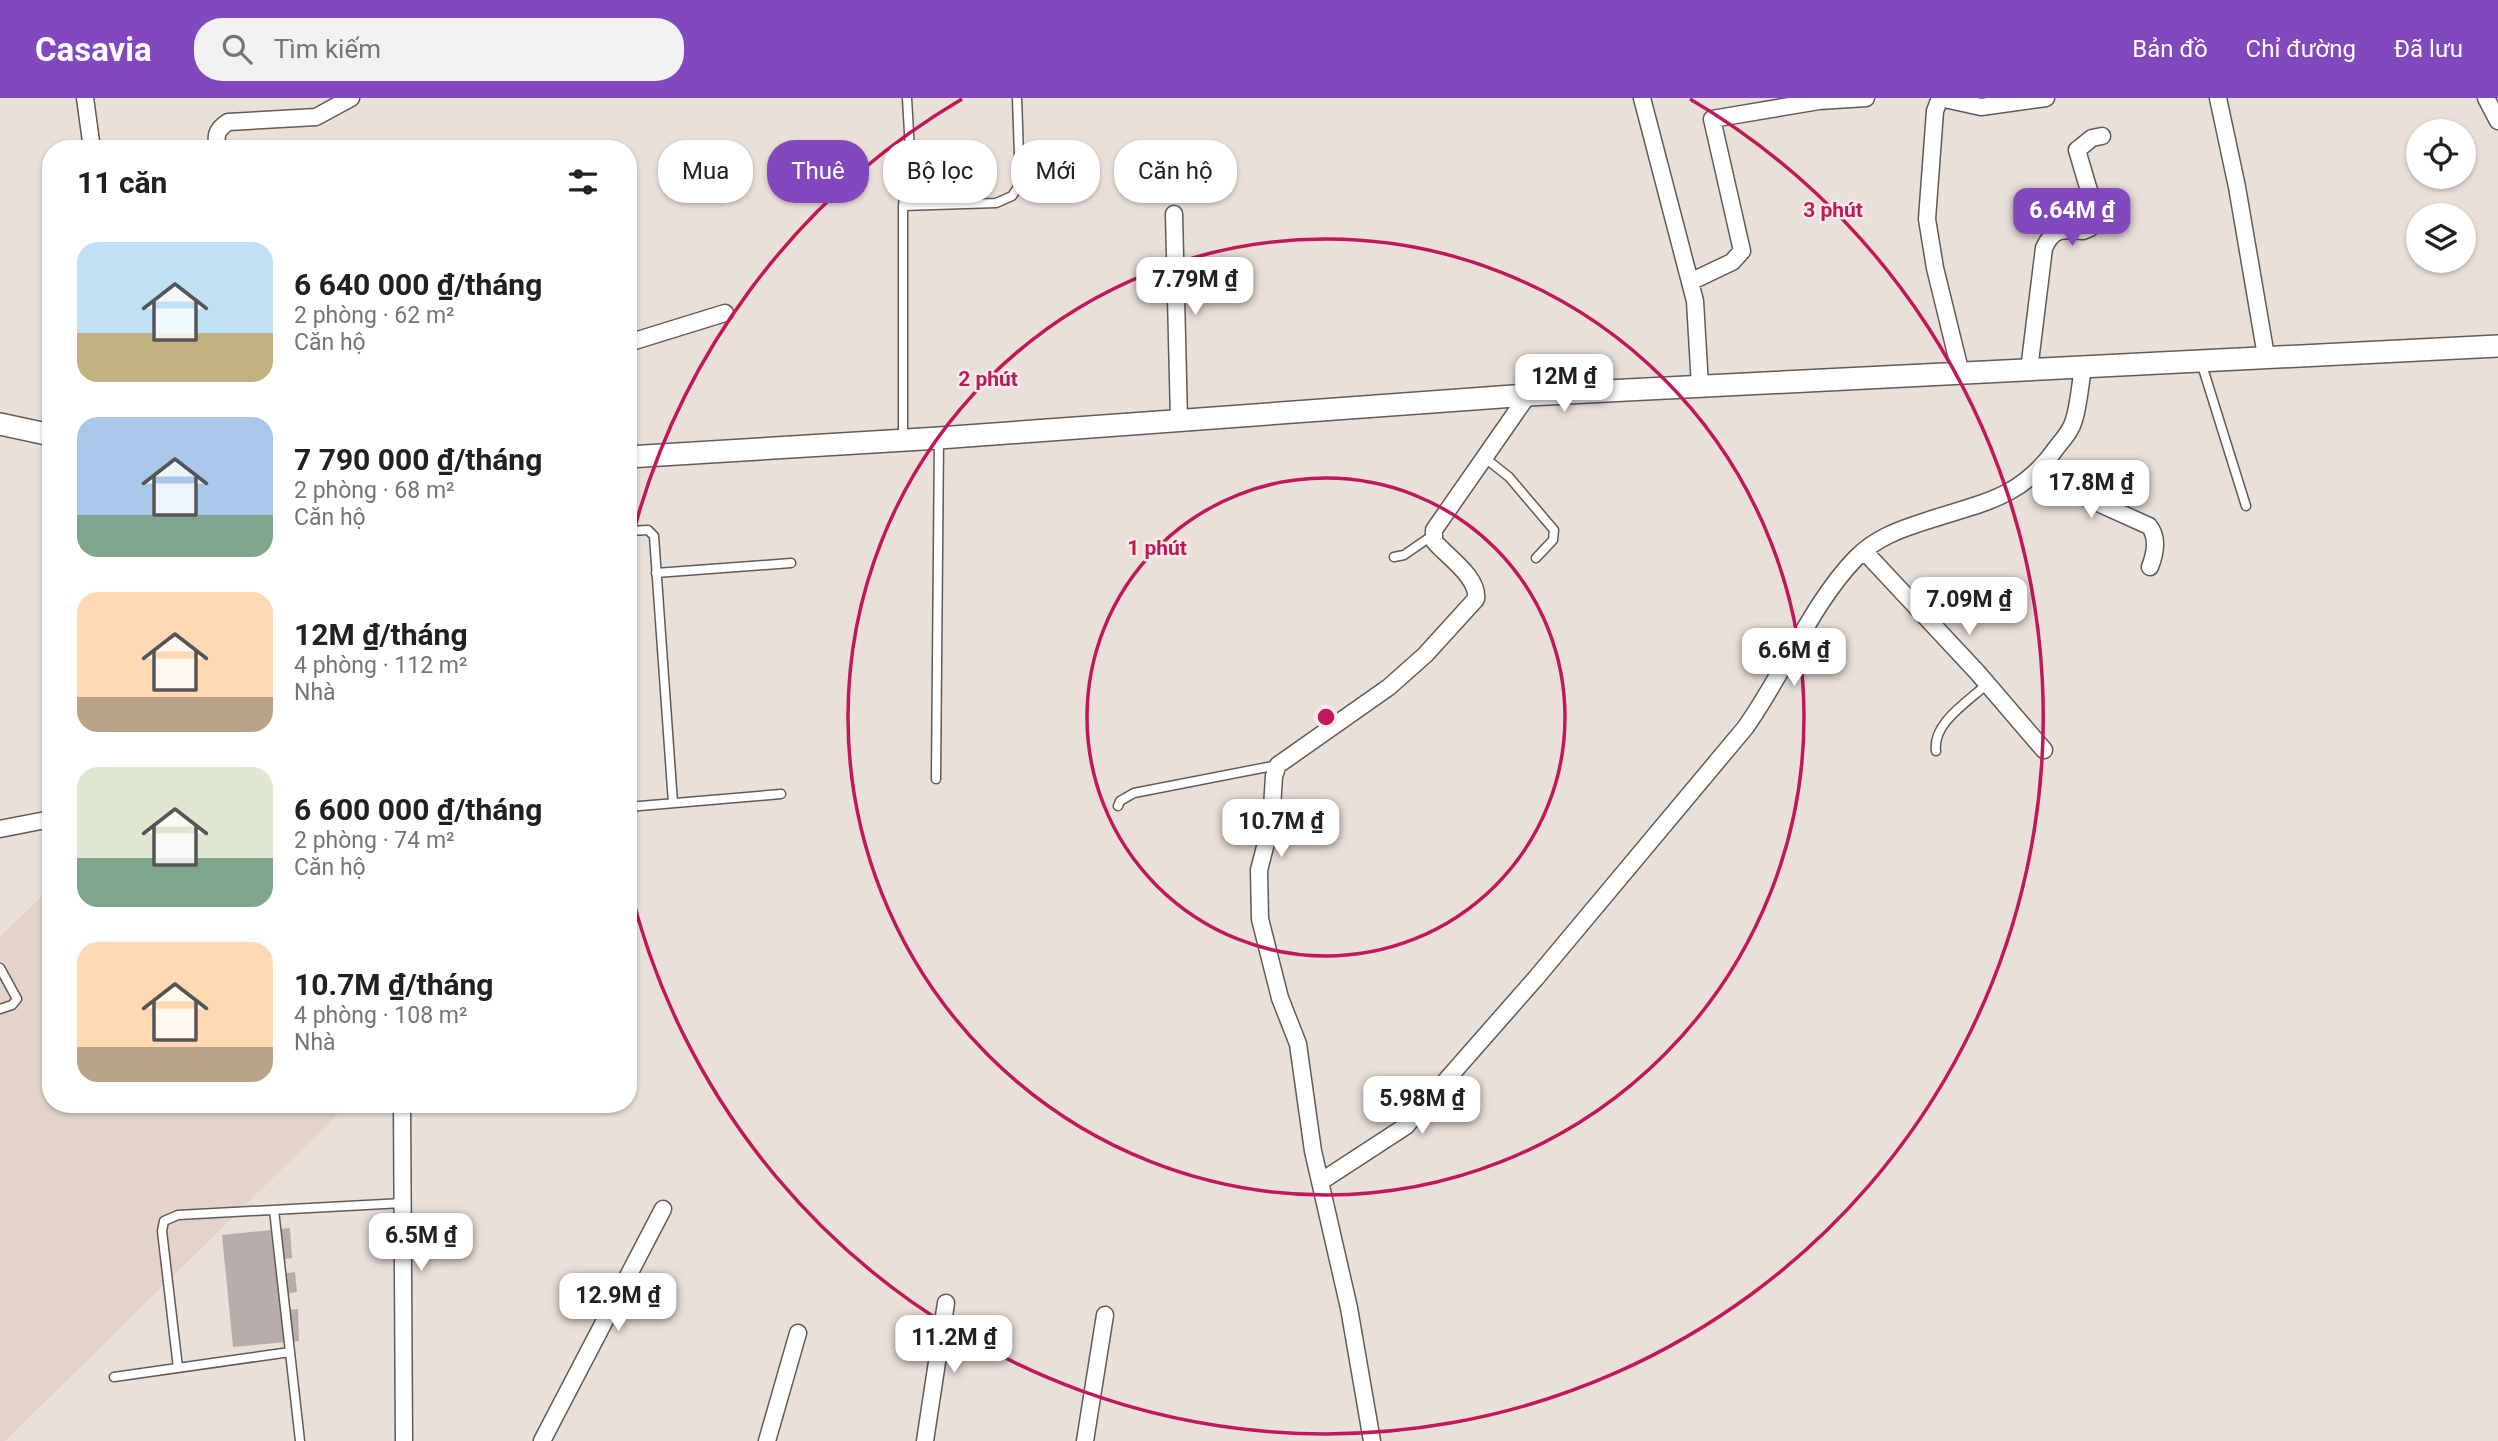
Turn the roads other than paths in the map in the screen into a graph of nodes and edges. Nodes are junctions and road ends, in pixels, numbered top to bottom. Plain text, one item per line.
1 (85, 98) edge
2 (351, 98) edge
3 (908, 98) edge
4 (1017, 98) edge
5 (1642, 98) edge
6 (1866, 98) edge
7 (1940, 98) edge
8 (2046, 98) edge
9 (2218, 98) edge
10 (2486, 98) edge
11 (1957, 101) edge
12 (2498, 121) edge
13 (2102, 136) dead end
14 (91, 140) edge
15 (216, 140) edge
16 (903, 206) junction
17 (1174, 214) dead end
18 (1690, 282) junction
19 (725, 313) dead end
20 (637, 340) edge
21 (2498, 346) edge
22 (2266, 356) junction
23 (2200, 360) junction
24 (2083, 368) junction
25 (2029, 370) junction
26 (1961, 374) junction
27 (1700, 386) junction
28 (1528, 395) junction
29 (1179, 420) junction
30 (0, 424) edge
31 (42, 433) edge
32 (939, 438) junction
33 (903, 440) junction
34 (637, 456) edge
35 (1485, 458) junction
36 (2036, 475) junction
37 (2246, 506) dead end
38 (637, 531) edge
39 (1433, 535) junction
40 (1864, 551) junction
41 (1394, 557) dead end
42 (1536, 558) dead end
43 (790, 563) dead end
44 (2150, 567) dead end
45 (656, 573) junction
46 (1987, 684) junction
47 (2044, 750) dead end
48 (1936, 751) dead end
49 (1278, 765) junction
50 (936, 779) dead end
51 (781, 794) dead end
52 (673, 803) junction
53 (637, 806) edge
54 (1118, 806) dead end
55 (42, 822) edge
56 (0, 829) edge
57 (0, 968) edge
58 (0, 1009) edge
59 (402, 1113) edge
60 (1320, 1182) junction
61 (403, 1203) junction
62 (274, 1209) junction
63 (663, 1209) dead end
64 (946, 1303) dead end
65 (1105, 1315) dead end
66 (798, 1334) dead end
67 (290, 1352) junction
68 (178, 1368) junction
69 (114, 1377) dead end
70 (300, 1441) edge
71 (404, 1441) edge
72 (542, 1441) edge
73 (767, 1441) edge
74 (925, 1441) edge
75 (1085, 1441) edge
76 (1372, 1441) edge

1 - 14 street
2 - 15 street
3 - 16 lane
4 - 16 lane
5 - 18 street
6 - 18 street
7 - 11 street
7 - 26 street
8 - 11 street
9 - 22 street
10 - 12 street
13 - 25 street
16 - 33 lane
17 - 29 street
18 - 27 street
19 - 20 street
21 - 22 street
22 - 23 street
23 - 24 street
23 - 37 lane
24 - 25 street
24 - 36 street
25 - 26 street
26 - 27 street
27 - 28 street
28 - 29 street
28 - 35 street
29 - 32 street
30 - 31 street
32 - 33 street
32 - 50 lane
33 - 34 street
35 - 39 street
35 - 42 lane
36 - 40 street
36 - 44 street
38 - 45 lane
39 - 41 lane
39 - 49 street
40 - 46 street
40 - 60 street
43 - 45 lane
45 - 52 lane
46 - 47 street
46 - 48 lane
49 - 54 lane
49 - 60 street
51 - 52 lane
52 - 53 lane
55 - 56 street
57 - 58 lane
59 - 61 street
60 - 76 street
61 - 62 lane
61 - 71 street
62 - 67 lane
62 - 68 lane
63 - 72 street
64 - 74 street
65 - 75 street
66 - 73 street
67 - 68 lane
67 - 70 lane
68 - 69 lane

